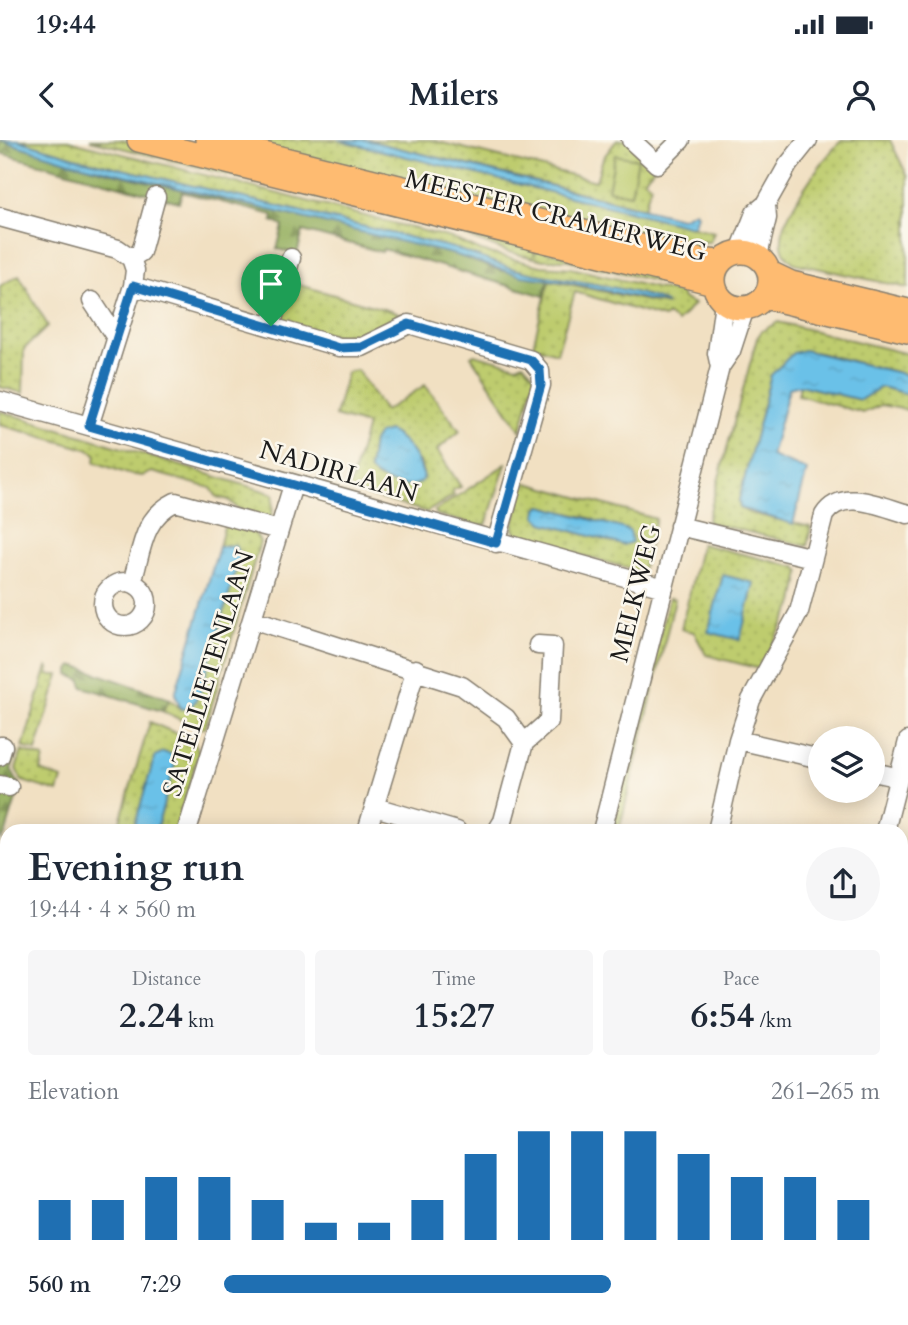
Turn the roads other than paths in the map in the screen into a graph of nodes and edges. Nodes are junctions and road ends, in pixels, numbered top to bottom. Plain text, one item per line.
1 (139, 140) edge
2 (207, 140) edge
3 (631, 140) edge
4 (681, 140) edge
5 (808, 140) edge
6 (156, 197) dead end
7 (0, 217) edge
8 (131, 258) junction
9 (291, 258) dead end
10 (742, 279) junction
11 (133, 286) junction
12 (92, 301) dead end
13 (908, 311) edge
14 (271, 326) junction
15 (908, 331) edge
16 (115, 336) junction
17 (0, 401) edge
18 (89, 426) junction
19 (293, 485) junction
20 (908, 514) edge
21 (679, 526) junction
22 (279, 530) junction
23 (496, 543) junction
24 (813, 558) junction
25 (132, 583) dead end
26 (664, 588) junction
27 (251, 619) junction
28 (538, 645) dead end
29 (416, 669) junction
30 (738, 740) junction
31 (908, 741) edge
32 (524, 743) junction
33 (0, 746) edge
34 (0, 756) edge
35 (808, 756) edge
36 (885, 775) edge
37 (896, 777) junction
38 (375, 807) junction
39 (189, 824) edge
40 (369, 824) edge
41 (433, 824) edge
42 (501, 824) edge
43 (604, 824) edge
44 (719, 824) edge
45 (886, 824) edge

1 - 10 main road, MEESTER CRAMERWEG
2 - 10 main road, MEESTER CRAMERWEG
3 - 4 street
5 - 10 street, MELKWEG
6 - 8 street
7 - 8 street
8 - 11 street
9 - 14 street
10 - 13 main road, MEESTER CRAMERWEG
10 - 15 main road, MEESTER CRAMERWEG
10 - 21 street, MELKWEG
11 - 14 street
11 - 16 street
12 - 16 street
14 - 23 street
16 - 18 street
17 - 18 street, NADIRLAAN
18 - 19 street, NADIRLAAN
19 - 22 street, SATELLIETENLAAN
19 - 23 street, NADIRLAAN
20 - 24 street
21 - 24 street
21 - 26 street, MELKWEG
22 - 25 street, SATELLIETENLAAN
22 - 27 street, SATELLIETENLAAN
23 - 26 street, NADIRLAAN
24 - 30 street
26 - 43 street, MELKWEG
27 - 29 street
27 - 39 street, SATELLIETENLAAN
28 - 32 street
29 - 32 street
29 - 38 street
30 - 35 street
30 - 44 street
31 - 37 street
32 - 42 street
33 - 34 street
36 - 37 street
37 - 45 street
38 - 40 street
38 - 41 street

